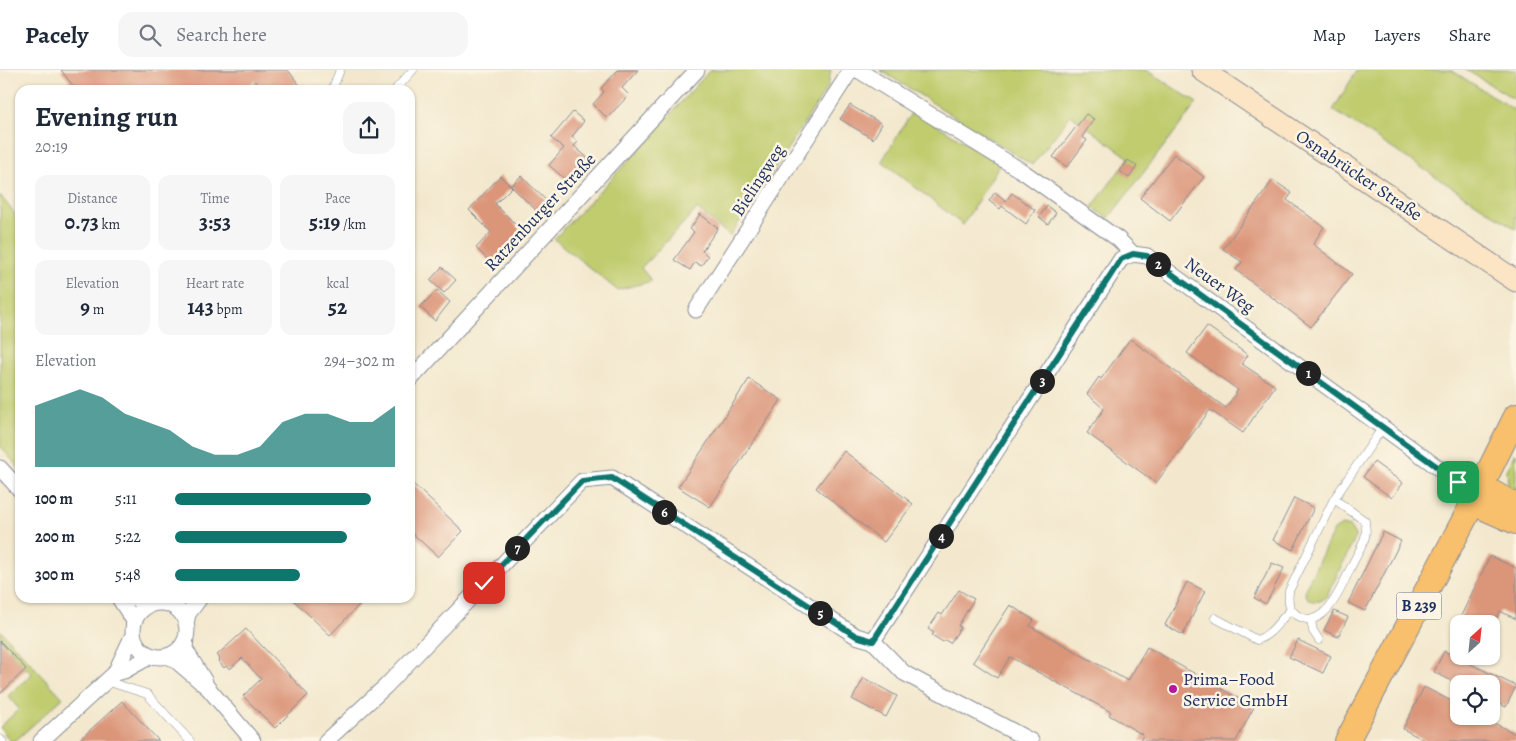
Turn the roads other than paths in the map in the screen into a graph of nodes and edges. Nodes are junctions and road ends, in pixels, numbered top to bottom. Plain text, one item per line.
1 (340, 70) edge
2 (413, 70) edge
3 (697, 70) edge
4 (851, 70) edge
5 (858, 70) edge
6 (1202, 70) edge
7 (334, 85) edge
8 (400, 85) edge
9 (1133, 254) junction
10 (1516, 281) edge
11 (696, 310) dead end
12 (415, 375) edge
13 (1516, 416) edge
14 (1383, 427) junction
15 (0, 468) edge
16 (15, 484) edge
17 (1477, 495) junction
18 (1334, 499) junction
19 (1516, 506) edge
20 (1516, 522) edge
21 (121, 603) edge
22 (155, 603) edge
23 (170, 603) edge
24 (196, 603) edge
25 (162, 604) junction
26 (1291, 610) junction
27 (1215, 618) dead end
28 (1311, 620) junction
29 (133, 628) junction
30 (186, 630) junction
31 (1319, 640) dead end
32 (873, 641) junction
33 (158, 656) junction
34 (111, 677) junction
35 (208, 688) junction
36 (41, 741) edge
37 (190, 741) edge
38 (253, 741) edge
39 (326, 741) edge
40 (1031, 741) edge
41 (1348, 741) edge

1 - 7 lane
2 - 8 lane
3 - 12 street, Ratzenburger Straße
4 - 11 street, Bielingweg
5 - 9 street, Neuer Weg
6 - 10 main road, Osnabrücker Straße
9 - 14 street, Neuer Weg
9 - 32 street
13 - 17 main road, B 239
14 - 17 street, Neuer Weg
14 - 18 lane
15 - 16 street
17 - 19 main road
17 - 20 main road
17 - 41 main road, B 239
18 - 26 lane
18 - 28 lane
21 - 29 street
22 - 25 street
23 - 25 street
24 - 30 street
25 - 29 street
25 - 30 street
26 - 27 lane
26 - 28 lane
28 - 31 lane
29 - 33 street
29 - 34 street
30 - 33 street
30 - 35 street
32 - 39 street
32 - 40 street
33 - 34 street
33 - 35 street
34 - 36 street
34 - 37 lane
35 - 38 street

